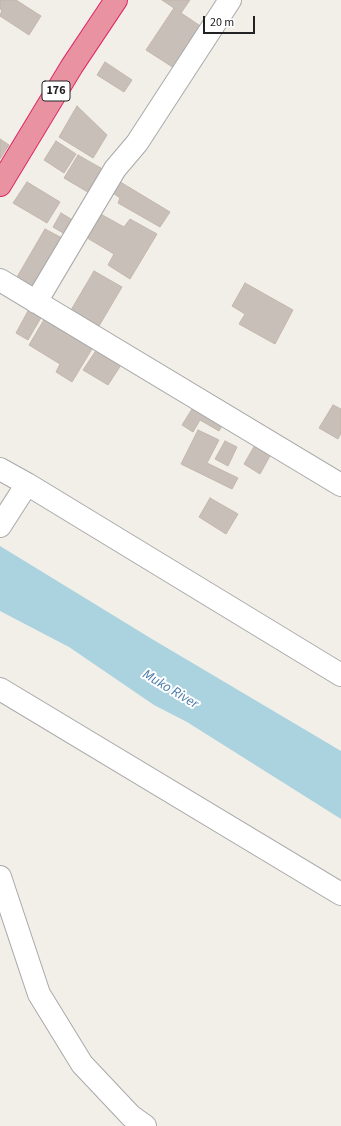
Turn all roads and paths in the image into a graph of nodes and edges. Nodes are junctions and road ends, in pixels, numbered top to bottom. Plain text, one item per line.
1 (116, 0) edge
2 (230, 0) edge
3 (0, 185) edge
4 (0, 280) edge
5 (36, 302) junction
6 (0, 469) edge
7 (341, 485) edge
8 (23, 490) junction
9 (0, 526) edge
10 (341, 675) edge
11 (0, 689) edge
12 (0, 877) edge
13 (341, 894) edge
14 (145, 1126) edge

1 - 3 highway, 176
2 - 5 street
4 - 5 street
5 - 7 street
6 - 8 street
8 - 9 street
8 - 10 street
11 - 13 street
12 - 14 street

